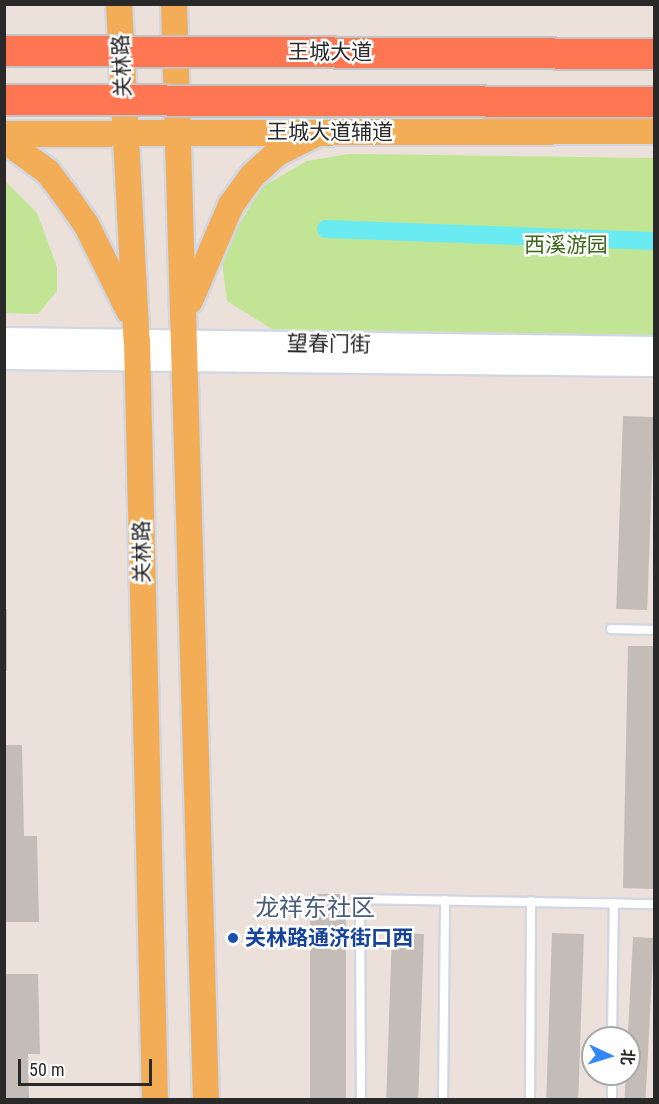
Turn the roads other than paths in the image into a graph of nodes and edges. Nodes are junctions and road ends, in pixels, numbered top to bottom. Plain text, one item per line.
1 (119, 4) edge
2 (174, 4) edge
3 (4, 51) edge
4 (654, 54) edge
5 (4, 99) edge
6 (654, 102) edge
7 (654, 130) edge
8 (320, 132) junction
9 (126, 133) junction
10 (178, 133) junction
11 (4, 134) edge
12 (4, 140) edge
13 (4, 339) edge
14 (186, 340) junction
15 (136, 343) junction
16 (654, 348) edge
17 (4, 358) edge
18 (654, 366) edge
19 (611, 629) dead end
20 (654, 630) edge
21 (445, 900) junction
22 (531, 902) junction
23 (614, 903) junction
24 (654, 904) edge
25 (612, 1026) edge
26 (155, 1100) edge
27 (206, 1100) edge
28 (361, 1100) edge
29 (443, 1100) edge
30 (530, 1100) edge

1 - 9 main road, 关林路
2 - 10 main road
3 - 4 highway, 王城大道, bridge
5 - 6 highway, bridge
7 - 8 main road, 王城大道辅道
8 - 10 main road, 王城大道辅道
8 - 14 main road
9 - 10 main road, 王城大道辅道
9 - 11 main road, 王城大道辅道
9 - 15 main road, 关林路
10 - 14 main road
12 - 15 main road
13 - 15 street, 望春门街
14 - 15 street, 望春门街
14 - 16 street, 望春门街
14 - 18 street, 望春门街
14 - 27 main road
15 - 17 street, 望春门街
15 - 26 main road, 关林路
19 - 20 lane
21 - 22 lane
21 - 28 lane
21 - 29 lane
22 - 23 lane
22 - 30 lane
23 - 24 lane
23 - 25 lane

